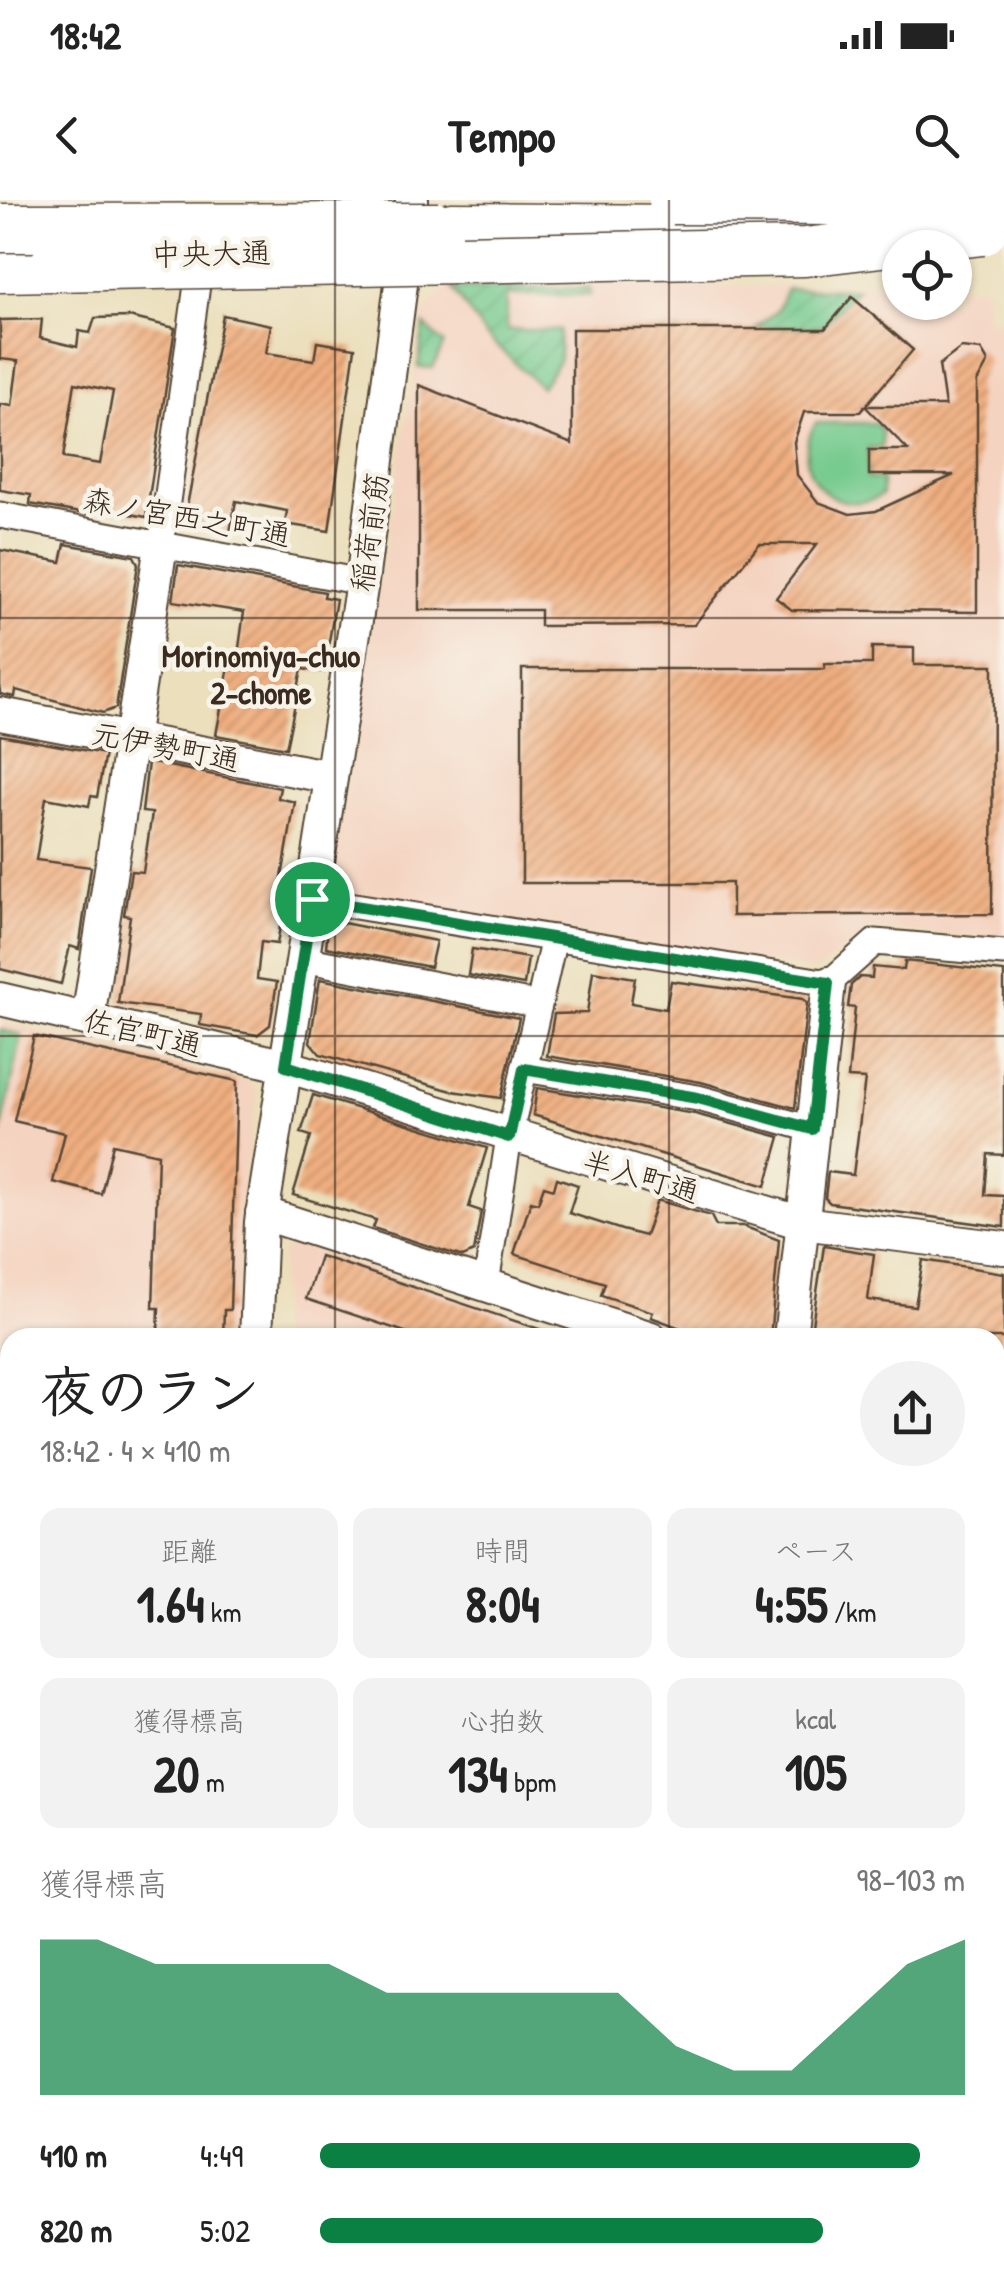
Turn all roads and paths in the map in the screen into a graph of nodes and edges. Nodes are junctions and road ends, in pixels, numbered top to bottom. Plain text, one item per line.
1 (323, 200) edge
2 (412, 200) edge
3 (672, 200) edge
4 (989, 213) edge
5 (0, 228) edge
6 (406, 243) junction
7 (0, 268) edge
8 (197, 285) junction
9 (0, 289) edge
10 (0, 516) edge
11 (162, 545) junction
12 (362, 582) junction
13 (0, 714) edge
14 (132, 740) junction
15 (331, 777) junction
16 (312, 899) junction
17 (554, 938) junction
18 (1004, 953) edge
19 (303, 960) junction
20 (828, 983) junction
21 (0, 999) edge
22 (539, 1005) junction
23 (88, 1019) junction
24 (286, 1066) junction
25 (524, 1069) junction
26 (812, 1129) junction
27 (509, 1137) junction
28 (262, 1213) junction
29 (802, 1224) junction
30 (1004, 1248) edge
31 (486, 1284) junction
32 (256, 1328) edge
33 (620, 1328) edge
34 (791, 1328) edge

1 - 6 street
2 - 6 street, 稲荷前筋
3 - 4 highway, bridge
4 - 5 highway, bridge
4 - 7 highway, bridge
6 - 8 street, 中央大通
6 - 12 street, 稲荷前筋
8 - 9 street, 中央大通
8 - 11 street
10 - 11 street, 森ノ宮西之町通
11 - 12 street, 森ノ宮西之町通
11 - 14 street
12 - 15 street, 稲荷前筋
13 - 14 street, 元伊勢町通
14 - 15 street, 元伊勢町通
14 - 23 street
15 - 16 street, 稲荷前筋
16 - 17 street
16 - 19 street, 稲荷前筋
17 - 20 street
17 - 22 street
18 - 20 street
19 - 22 street
19 - 24 street, 稲荷前筋
20 - 26 street
21 - 23 street, 佐官町通
22 - 25 street
23 - 24 street, 佐官町通
24 - 27 street, 半入町通
24 - 28 street, 稲荷前筋
25 - 26 street
25 - 27 street
26 - 29 street
27 - 29 street, 半入町通
27 - 31 street
28 - 31 street
28 - 32 street, 稲荷前筋
29 - 30 street, 半入町通
29 - 34 street
31 - 33 street

